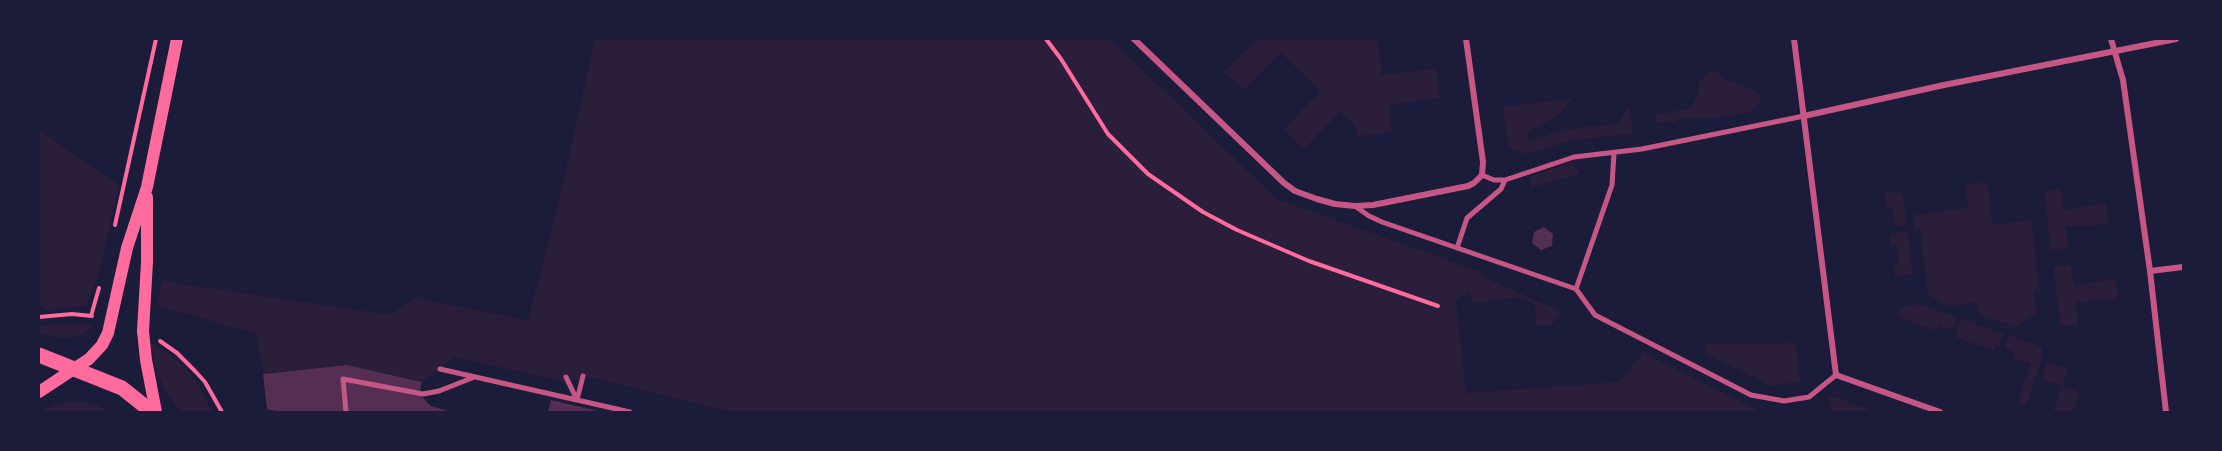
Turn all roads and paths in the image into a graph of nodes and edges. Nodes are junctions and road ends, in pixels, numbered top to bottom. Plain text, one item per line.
1 (156, 39) edge
2 (177, 39) edge
3 (1046, 39) edge
4 (1134, 39) edge
5 (1466, 39) edge
6 (1794, 39) edge
7 (2111, 39) edge
8 (2176, 39) edge
9 (2114, 51) junction
10 (1804, 116) junction
11 (1614, 153) junction
12 (1482, 175) junction
13 (1504, 180) junction
14 (147, 187) junction
15 (1355, 206) junction
16 (113, 234) dead end
17 (1457, 248) junction
18 (2183, 267) edge
19 (2150, 271) junction
20 (99, 286) dead end
21 (1576, 290) junction
22 (1438, 306) dead end
23 (40, 316) edge
24 (143, 331) junction
25 (39, 355) edge
26 (73, 369) junction
27 (440, 369) dead end
28 (1836, 375) junction
29 (583, 376) dead end
30 (474, 377) junction
31 (566, 377) dead end
32 (39, 392) edge
33 (578, 400) junction
34 (154, 412) edge
35 (222, 412) edge
36 (346, 412) edge
37 (630, 412) edge
38 (1940, 412) edge
39 (2166, 412) edge

1 - 16 path
2 - 14 main road
3 - 22 path
4 - 15 street
5 - 12 street
6 - 10 street
7 - 9 street
8 - 9 street
9 - 10 street
9 - 19 street
10 - 11 street
10 - 28 street
11 - 13 street
11 - 21 street
12 - 13 street
12 - 15 street
13 - 17 street
14 - 24 main road
14 - 26 main road
15 - 17 street
17 - 21 street
18 - 19 street
19 - 39 street
20 - 23 path
21 - 28 street
24 - 34 main road
24 - 35 path
25 - 26 main road
26 - 32 main road
26 - 34 main road
27 - 30 street
28 - 38 street
29 - 33 street
30 - 33 street
30 - 36 street
31 - 33 street
33 - 37 street

